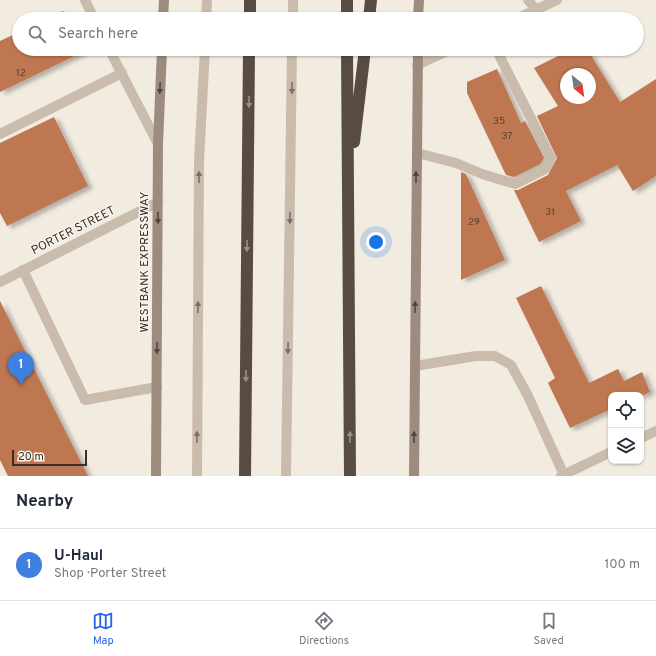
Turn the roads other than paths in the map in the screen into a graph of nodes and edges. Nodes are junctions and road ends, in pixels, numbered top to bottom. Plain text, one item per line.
1 (84, 0) edge
2 (164, 0) edge
3 (207, 0) edge
4 (250, 0) edge
5 (293, 0) edge
6 (347, 0) edge
7 (371, 0) edge
8 (419, 0) edge
9 (528, 0) edge
10 (557, 0) edge
11 (536, 10) junction
12 (90, 12) edge
13 (163, 12) edge
14 (206, 12) edge
15 (250, 12) edge
16 (293, 12) edge
17 (347, 12) edge
18 (370, 12) edge
19 (418, 12) edge
20 (532, 12) edge
21 (113, 56) edge
22 (162, 56) edge
23 (204, 56) edge
24 (249, 56) edge
25 (292, 56) edge
26 (347, 56) edge
27 (364, 56) edge
28 (418, 56) edge
29 (437, 56) edge
30 (500, 56) edge
31 (417, 65) junction
32 (122, 73) junction
33 (0, 134) edge
34 (158, 144) junction
35 (417, 153) junction
36 (348, 193) junction
37 (158, 202) junction
38 (23, 270) junction
39 (0, 282) edge
40 (415, 366) junction
41 (157, 387) junction
42 (656, 431) edge
43 (644, 437) edge
44 (608, 453) edge
45 (562, 475) edge
46 (156, 476) edge
47 (197, 476) edge
48 (245, 476) edge
49 (286, 476) edge
50 (350, 476) edge
51 (414, 476) edge

1 - 12 street
2 - 13 main road
3 - 14 street
4 - 15 highway
5 - 16 street
6 - 17 highway
7 - 18 highway
8 - 19 main road
9 - 11 street
10 - 11 street
11 - 20 street
21 - 32 street
22 -> 34 main road, WESTBANK EXPRESSWAY
47 -> 23 street
24 -> 48 highway
25 -> 49 street
26 - 36 highway
27 - 36 highway
28 - 31 main road
29 - 31 street
30 - 35 street
31 - 35 main road
32 - 33 street
32 - 34 street
34 - 37 main road, WESTBANK EXPRESSWAY
40 -> 35 main road
50 -> 36 highway
37 - 38 street, PORTER STREET
37 -> 41 main road, WESTBANK EXPRESSWAY
38 - 39 street, PORTER STREET
38 - 41 street
40 - 45 street
51 -> 40 main road
41 - 46 main road, WESTBANK EXPRESSWAY
42 - 43 street
44 - 45 street

